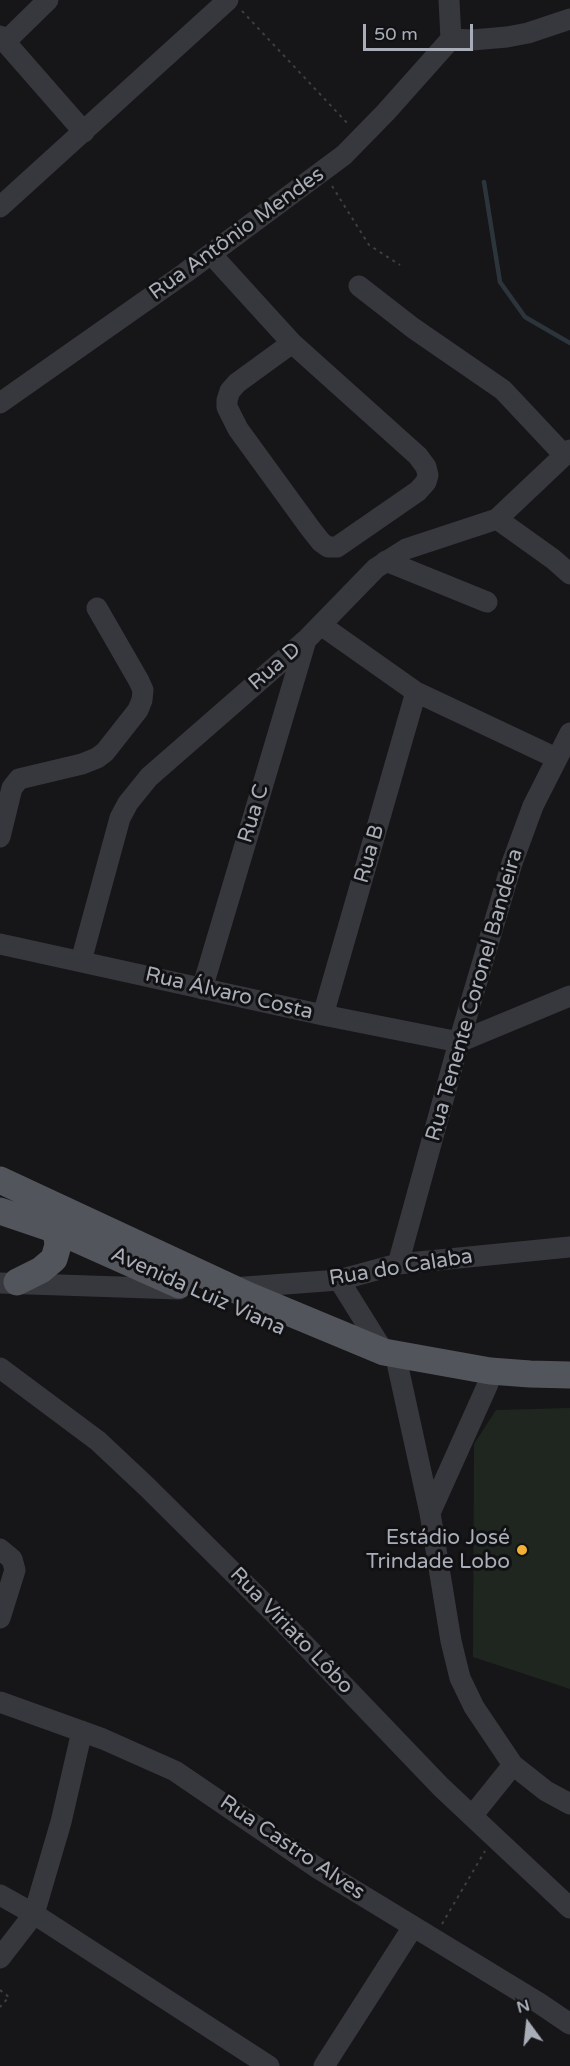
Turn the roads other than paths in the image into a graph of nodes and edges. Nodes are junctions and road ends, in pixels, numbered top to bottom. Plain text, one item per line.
1 (48, 0) edge
2 (449, 0) edge
3 (234, 4) edge
4 (570, 19) edge
5 (2, 39) edge
6 (451, 39) junction
7 (84, 132) junction
8 (0, 207) edge
9 (211, 254) junction
10 (359, 286) dead end
11 (292, 343) junction
12 (0, 403) edge
13 (567, 453) edge
14 (497, 519) junction
15 (386, 561) junction
16 (570, 574) edge
17 (488, 602) dead end
18 (97, 608) dead end
19 (321, 625) junction
20 (306, 640) junction
21 (416, 692) junction
22 (570, 733) edge
23 (556, 758) junction
24 (0, 837) edge
25 (0, 944) edge
26 (81, 961) junction
27 (202, 989) junction
28 (570, 996) edge
29 (323, 1015) junction
30 (459, 1042) junction
31 (0, 1180) edge
32 (0, 1211) edge
33 (56, 1230) junction
34 (570, 1247) edge
35 (398, 1264) junction
36 (339, 1280) junction
37 (9, 1282) edge
38 (231, 1288) junction
39 (188, 1289) junction
40 (391, 1360) junction
41 (0, 1368) edge
42 (570, 1375) edge
43 (488, 1384) junction
44 (570, 1389) edge
45 (430, 1513) junction
46 (0, 1549) edge
47 (0, 1618) edge
48 (0, 1702) edge
49 (82, 1731) junction
50 (513, 1765) junction
51 (570, 1804) edge
52 (472, 1816) junction
53 (0, 1896) edge
54 (570, 1908) edge
55 (34, 1914) junction
56 (412, 1927) junction
57 (0, 1958) edge
58 (570, 2025) edge
59 (269, 2066) edge
60 (324, 2066) edge

1 - 5 street
2 - 6 street
3 - 7 street
4 - 6 street
5 - 7 street
6 - 9 street, Rua Antônio Mendes
7 - 8 street
9 - 11 street
9 - 12 street, Rua Antônio Mendes
10 - 13 street
11 - 11 street
13 - 14 street, Rua D
14 - 15 street, Rua D
14 - 16 street
15 - 17 street
15 - 19 street, Rua D
18 - 24 street
19 - 20 street, Rua D
19 - 21 street
20 - 26 street, Rua D
20 - 27 street, Rua C
21 - 23 street
21 - 29 street, Rua B
22 - 23 street, Rua Tenente Coronel Bandeira
23 - 30 street, Rua Tenente Coronel Bandeira
25 - 26 street, Rua Álvaro Costa
26 - 27 street, Rua Álvaro Costa
27 - 29 street, Rua Álvaro Costa
28 - 30 street
29 - 30 street, Rua Álvaro Costa
30 - 35 street, Rua Tenente Coronel Bandeira
31 - 38 main road, Avenida Luiz Viana
32 - 33 main road, Avenida Luiz Viana
33 - 37 main road
33 - 39 main road, Avenida Luiz Viana
34 - 35 street, Rua do Calaba
35 - 36 street, Rua do Calaba
36 - 38 street, Rua do Calaba
36 - 40 street
37 - 39 street
38 - 40 main road, Avenida Luiz Viana
39 - 40 main road, Avenida Luiz Viana
40 - 42 main road
40 - 43 main road
40 - 45 street
41 - 52 street, Rua Viriato Lôbo
43 - 44 main road
43 - 45 street
45 - 50 street
46 - 47 street
48 - 49 street, Rua Castro Alves
49 - 55 street
49 - 56 street, Rua Castro Alves
50 - 51 street
50 - 52 street
52 - 54 street, Rua Viriato Lôbo
53 - 55 street
55 - 57 street
55 - 59 street
56 - 58 street, Rua Castro Alves
56 - 60 street

